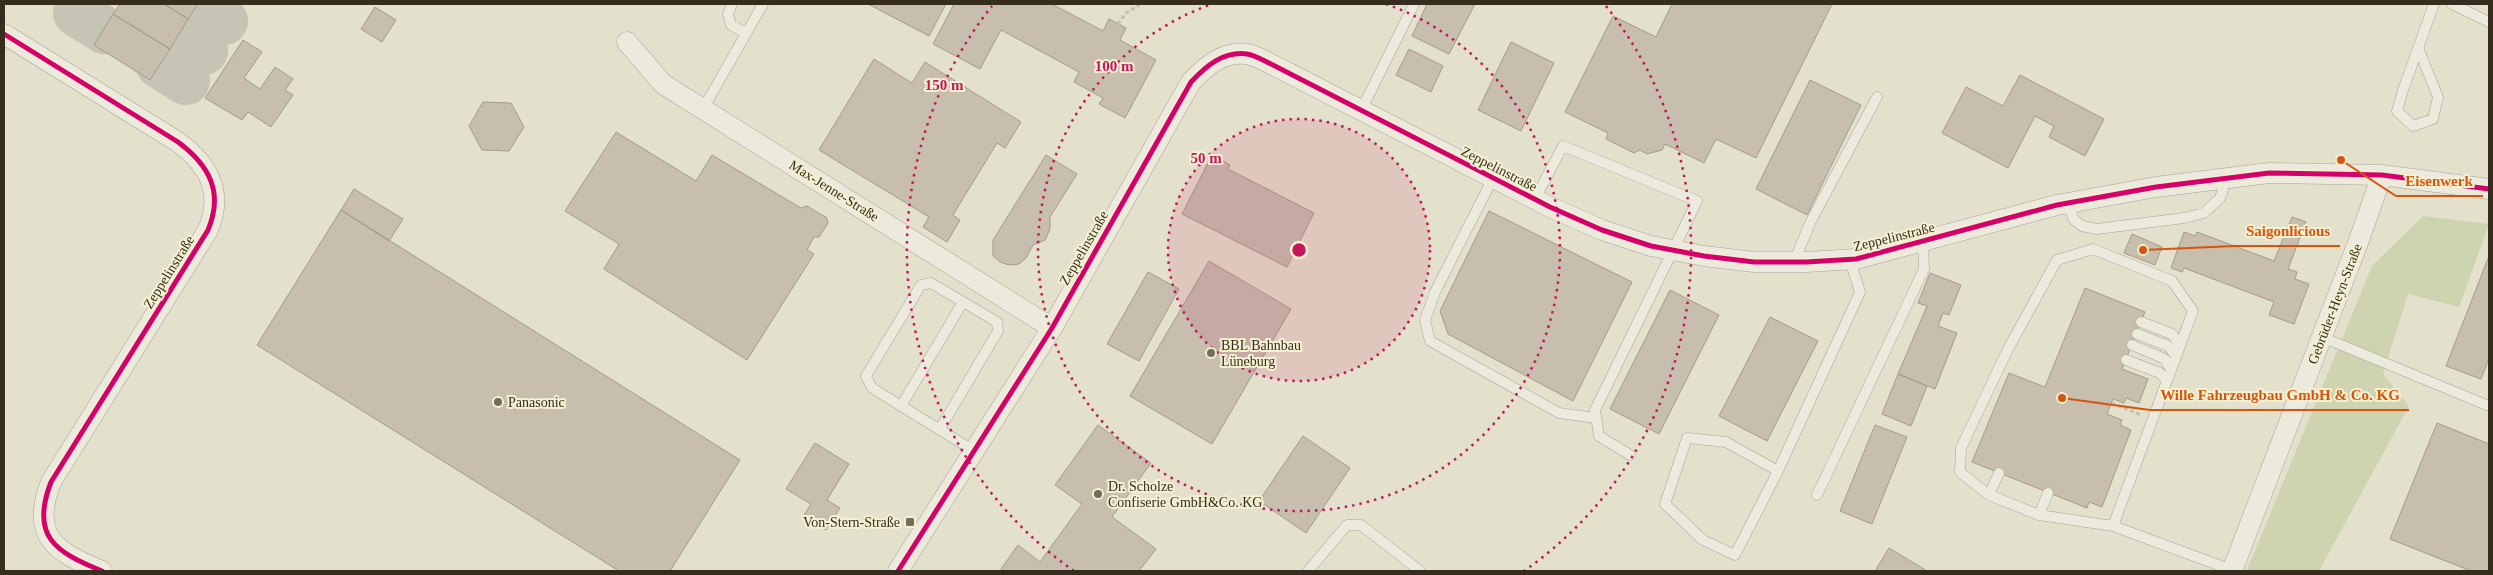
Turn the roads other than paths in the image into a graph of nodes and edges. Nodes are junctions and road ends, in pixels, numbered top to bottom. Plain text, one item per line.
1 (732, 4) edge
2 (763, 4) edge
3 (1414, 4) edge
4 (2434, 4) edge
5 (2452, 4) edge
6 (2489, 22) edge
7 (746, 33) junction
8 (4, 34) edge
9 (627, 42) dead end
10 (2419, 50) junction
11 (1877, 97) dead end
12 (703, 109) junction
13 (1361, 111) junction
14 (2382, 175) junction
15 (1493, 178) junction
16 (2223, 178) junction
17 (2489, 189) edge
18 (1535, 200) junction
19 (2068, 203) junction
20 (1923, 242) junction
21 (1672, 250) junction
22 (1850, 260) junction
23 (1794, 262) junction
24 (963, 302) junction
25 (2141, 322) dead end
26 (1052, 328) junction
27 (2137, 334) dead end
28 (2322, 337) junction
29 (2180, 345) junction
30 (2132, 346) dead end
31 (2176, 356) junction
32 (2126, 360) dead end
33 (2171, 370) junction
34 (2167, 381) junction
35 (901, 406) junction
36 (2489, 406) edge
37 (1596, 418) junction
38 (940, 430) junction
39 (976, 452) junction
40 (1630, 455) dead end
41 (1778, 471) junction
42 (1999, 472) dead end
43 (2048, 493) dead end
44 (1817, 495) dead end
45 (1989, 495) junction
46 (2039, 515) junction
47 (2112, 526) junction
48 (102, 571) edge
49 (898, 571) edge
50 (1308, 571) edge
51 (1420, 571) edge
52 (2232, 571) edge

1 - 7 lane
2 - 7 lane
3 - 13 lane
4 - 10 lane
5 - 6 lane
7 - 12 lane
8 - 48 street, Zeppelinstraße
9 - 12 street, Max-Jenne-Straße
10 - 10 lane
11 - 23 lane
12 - 26 street, Max-Jenne-Straße
13 - 15 street, Zeppelinstraße
13 - 26 street, Zeppelinstraße
14 - 16 street, Zeppelinstraße
14 - 17 street, Zeppelinstraße
14 - 28 street, Gebrüder-Heyn-Straße
15 - 18 street, Zeppelinstraße
15 - 37 lane
16 - 19 street, Zeppelinstraße
16 - 19 lane
18 - 21 street, Zeppelinstraße
18 - 21 lane
19 - 20 street, Zeppelinstraße
20 - 22 street, Zeppelinstraße
20 - 44 lane
21 - 23 street, Zeppelinstraße
21 - 37 lane
22 - 23 street, Zeppelinstraße
22 - 41 lane
24 - 35 lane
24 - 35 lane
24 - 38 lane
25 - 29 lane
26 - 39 street, Zeppelinstraße
27 - 31 lane
28 - 36 lane
28 - 52 street, Gebrüder-Heyn-Straße
29 - 31 lane
29 - 45 lane
30 - 33 lane
31 - 33 lane
32 - 34 lane
33 - 34 lane
34 - 47 lane
35 - 38 lane
37 - 40 lane
38 - 39 lane
39 - 49 street, Zeppelinstraße
41 - 41 lane
42 - 45 lane
43 - 46 lane
45 - 46 lane
46 - 47 lane
47 - 52 lane
50 - 51 lane

